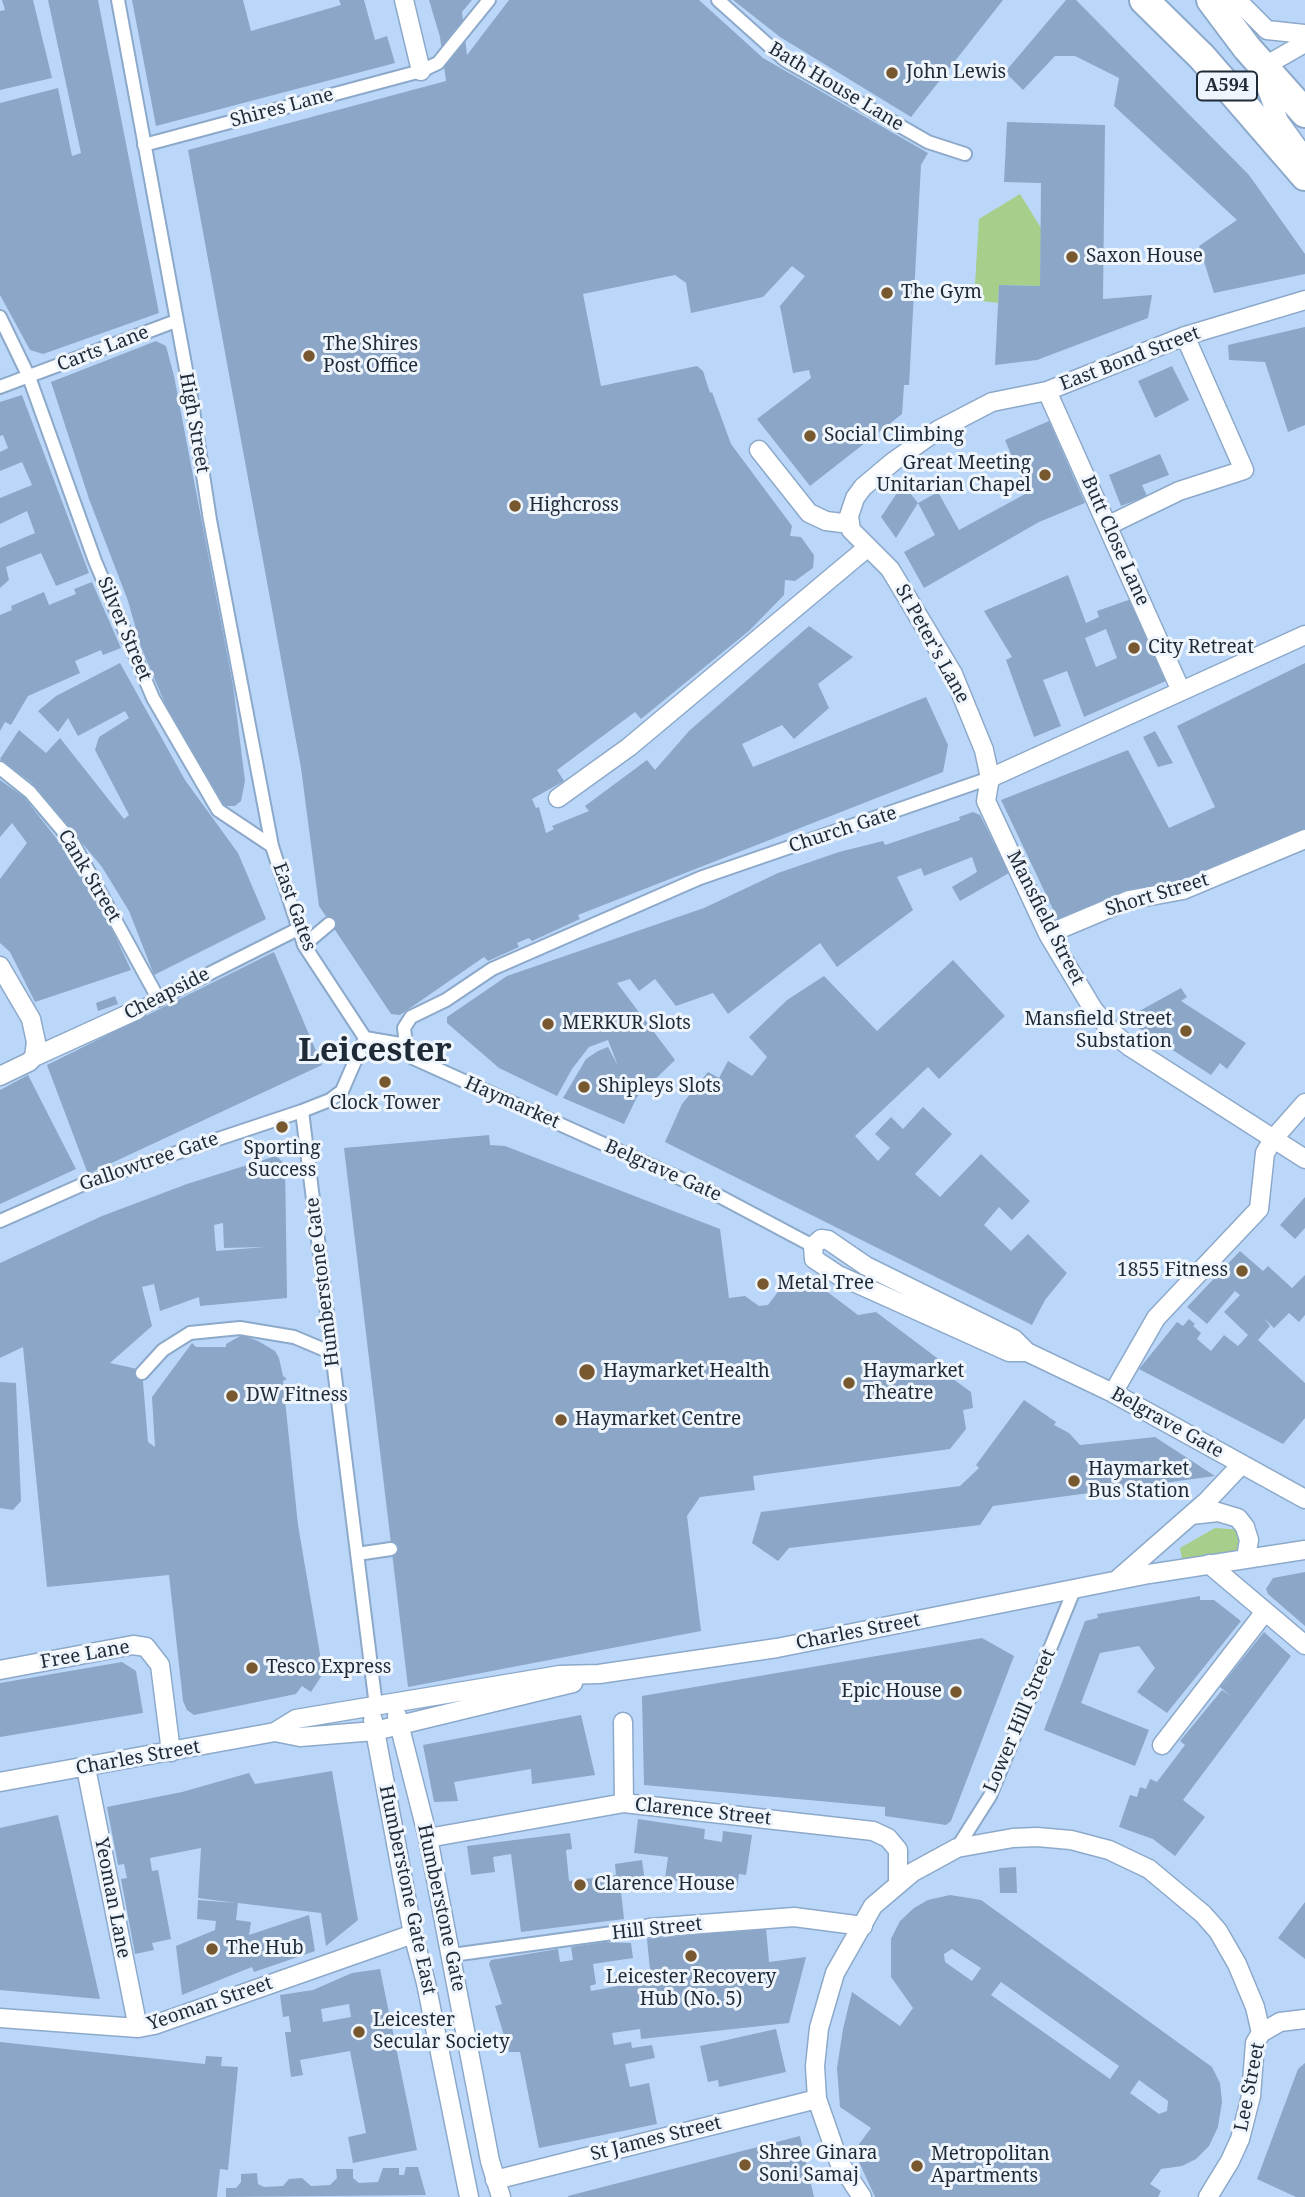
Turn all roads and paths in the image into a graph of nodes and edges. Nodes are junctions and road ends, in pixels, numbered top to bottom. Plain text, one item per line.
1 (118, 0) edge
2 (404, 0) edge
3 (489, 0) edge
4 (718, 0) edge
5 (1144, 0) edge
6 (1211, 0) edge
7 (1237, 0) edge
8 (1305, 34) edge
9 (1305, 43) edge
10 (1263, 67) junction
11 (421, 71) junction
12 (1305, 113) edge
13 (144, 145) junction
14 (965, 154) dead end
15 (1305, 157) edge
16 (1305, 176) edge
17 (1305, 300) edge
18 (0, 317) edge
19 (176, 321) junction
20 (1185, 336) junction
21 (29, 377) junction
22 (0, 387) edge
23 (1047, 391) junction
24 (759, 450) dead end
25 (850, 524) junction
26 (1109, 525) junction
27 (868, 547) junction
28 (1305, 635) edge
29 (1181, 691) junction
30 (0, 768) edge
31 (990, 778) junction
32 (558, 799) dead end
33 (1305, 839) edge
34 (272, 846) junction
35 (329, 924) dead end
36 (298, 929) junction
37 (1048, 934) junction
38 (304, 945) junction
39 (0, 966) edge
40 (148, 1005) junction
41 (365, 1038) junction
42 (405, 1045) junction
43 (34, 1057) junction
44 (0, 1076) edge
45 (1305, 1103) edge
46 (302, 1111) junction
47 (587, 1136) joint
48 (1273, 1138) junction
49 (1305, 1160) edge
50 (0, 1221) edge
51 (813, 1246) joint
52 (332, 1353) junction
53 (142, 1373) dead end
54 (1114, 1393) junction
55 (1241, 1465) junction
56 (1305, 1499) edge
57 (1191, 1515) junction
58 (391, 1549) dead end
59 (1305, 1550) edge
60 (357, 1555) junction
61 (1246, 1557) junction
62 (1209, 1564) junction
63 (1116, 1581) junction
64 (1074, 1590) junction
65 (1264, 1613) junction
66 (1305, 1645) edge
67 (0, 1671) edge
68 (599, 1674) junction
69 (380, 1705) junction
70 (623, 1722) dead end
71 (399, 1727) junction
72 (375, 1731) junction
73 (275, 1732) junction
74 (1162, 1745) dead end
75 (172, 1752) junction
76 (86, 1768) junction
77 (0, 1782) edge
78 (624, 1803) junction
79 (428, 1838) junction
80 (957, 1848) junction
81 (898, 1883) junction
82 (863, 1926) junction
83 (649, 1928) joint
84 (413, 1934) junction
85 (452, 1955) junction
86 (0, 2018) edge
87 (1305, 2020) edge
88 (138, 2028) junction
89 (1261, 2033) junction
90 (817, 2099) junction
91 (498, 2188) edge
92 (470, 2197) edge
93 (862, 2197) edge
94 (1208, 2197) edge

1 - 13 street, High Street
2 - 11 street
3 - 11 street
4 - 14 street, Bath House Lane
5 - 16 main road, A594
6 - 10 main road, A594
7 - 8 street
9 - 10 street
10 - 12 main road, A594
10 - 15 street
11 - 13 street, Shires Lane
13 - 19 street, High Street
17 - 20 street, East Bond Street
18 - 21 street, Silver Street
19 - 21 street, Carts Lane
19 - 34 street, High Street
20 - 23 street, East Bond Street
20 - 26 street
21 - 22 street, Carts Lane
21 - 34 street, Silver Street
23 - 25 street, East Bond Street
23 - 26 street, Butt Close Lane
24 - 25 street
25 - 27 street, St Peter's Lane
26 - 29 street, Butt Close Lane
27 - 31 street, St Peter's Lane
27 - 32 street
28 - 29 street, Church Gate
29 - 31 street, Church Gate
30 - 40 street, Cank Street
31 - 37 street, Mansfield Street
31 - 42 street, Church Gate
33 - 37 street, Short Street
34 - 36 street, East Gates
35 - 38 street
36 - 38 street, East Gates
36 - 40 street, Cheapside
37 - 48 street, Mansfield Street
38 - 41 street, East Gates
39 - 43 street
40 - 43 street, Cheapside
41 - 42 street
41 - 46 street
42 - 47 street, Haymarket
43 - 44 street, Cheapside
45 - 48 street
46 - 50 street, Gallowtree Gate
46 - 52 street, Humberstone Gate
47 - 51 street, Belgrave Gate
48 - 49 street, Mansfield Street
48 - 54 street
51 - 54 street, Belgrave Gate
52 - 53 street
52 - 60 street, Humberstone Gate
54 - 55 street, Belgrave Gate
55 - 56 street, Belgrave Gate
55 - 57 street, Charles Street
57 - 61 street
57 - 63 street, Charles Street
58 - 60 street
59 - 61 street, Charles Street
60 - 69 street, Humberstone Gate
61 - 62 street, Charles Street
62 - 63 street, Charles Street
62 - 65 street
63 - 64 street, Charles Street
64 - 68 street, Charles Street
64 - 80 street, Lower Hill Street
65 - 66 street
65 - 74 street
67 - 75 street, Free Lane
68 - 69 street, Charles Street
68 - 71 street, Charles Street
69 - 71 street, Humberstone Gate
69 - 72 street, Humberstone Gate East
69 - 73 street, Charles Street
70 - 78 street
71 - 72 street, Charles Street
71 - 79 street, Humberstone Gate
72 - 73 street, Charles Street
72 - 84 street, Humberstone Gate East
73 - 75 street, Charles Street
75 - 76 street, Charles Street
76 - 77 street, Charles Street
76 - 88 street, Yeoman Lane
78 - 79 street, Clarence Street
78 - 81 street, Clarence Street
79 - 85 street, Humberstone Gate
80 - 81 street, Lee Street
80 - 89 street, Lee Street
81 - 82 street, Lee Street
82 - 83 street, Hill Street
82 - 90 street, Lee Street
83 - 85 street, Hill Street
84 - 88 street, Yeoman Street
84 - 92 street, Humberstone Gate East
85 - 91 street, Humberstone Gate
86 - 88 street, Yeoman Street
87 - 89 street
89 - 94 street, Lee Street
90 - 91 street, St James Street
90 - 93 street, Lee Street

